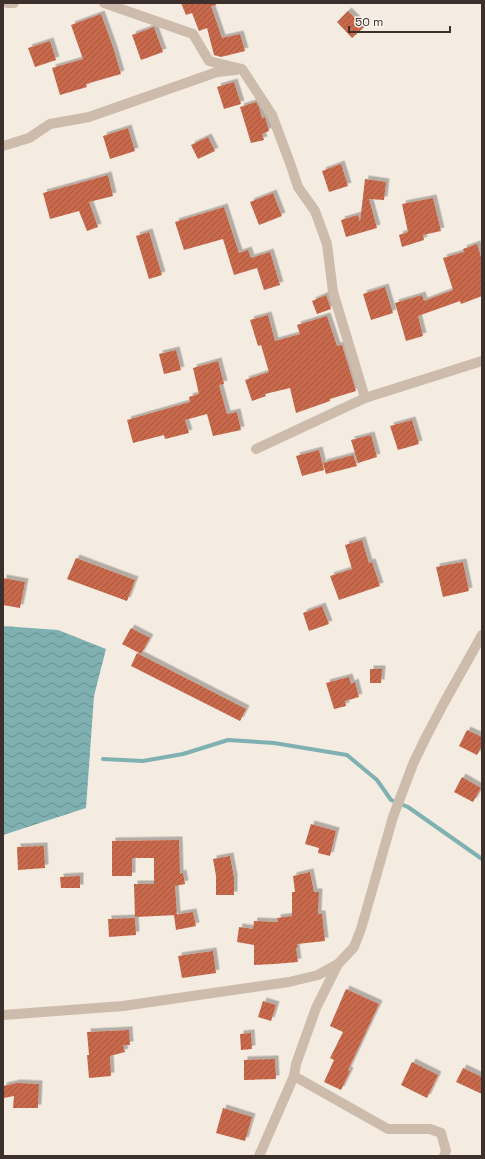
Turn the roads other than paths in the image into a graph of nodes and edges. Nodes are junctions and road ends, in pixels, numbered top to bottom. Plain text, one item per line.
1 (6, 3) edge
2 (14, 3) edge
3 (104, 3) edge
4 (242, 69) junction
5 (3, 146) edge
6 (482, 361) edge
7 (365, 398) junction
8 (256, 449) dead end
9 (482, 635) edge
10 (338, 964) junction
11 (3, 1016) edge
12 (294, 1076) junction
13 (259, 1156) edge
14 (444, 1156) edge

1 - 2 street
3 - 4 street
4 - 5 street
4 - 7 street
6 - 7 street
7 - 8 street
9 - 10 street
10 - 11 street
10 - 12 street
12 - 13 street
12 - 14 street

